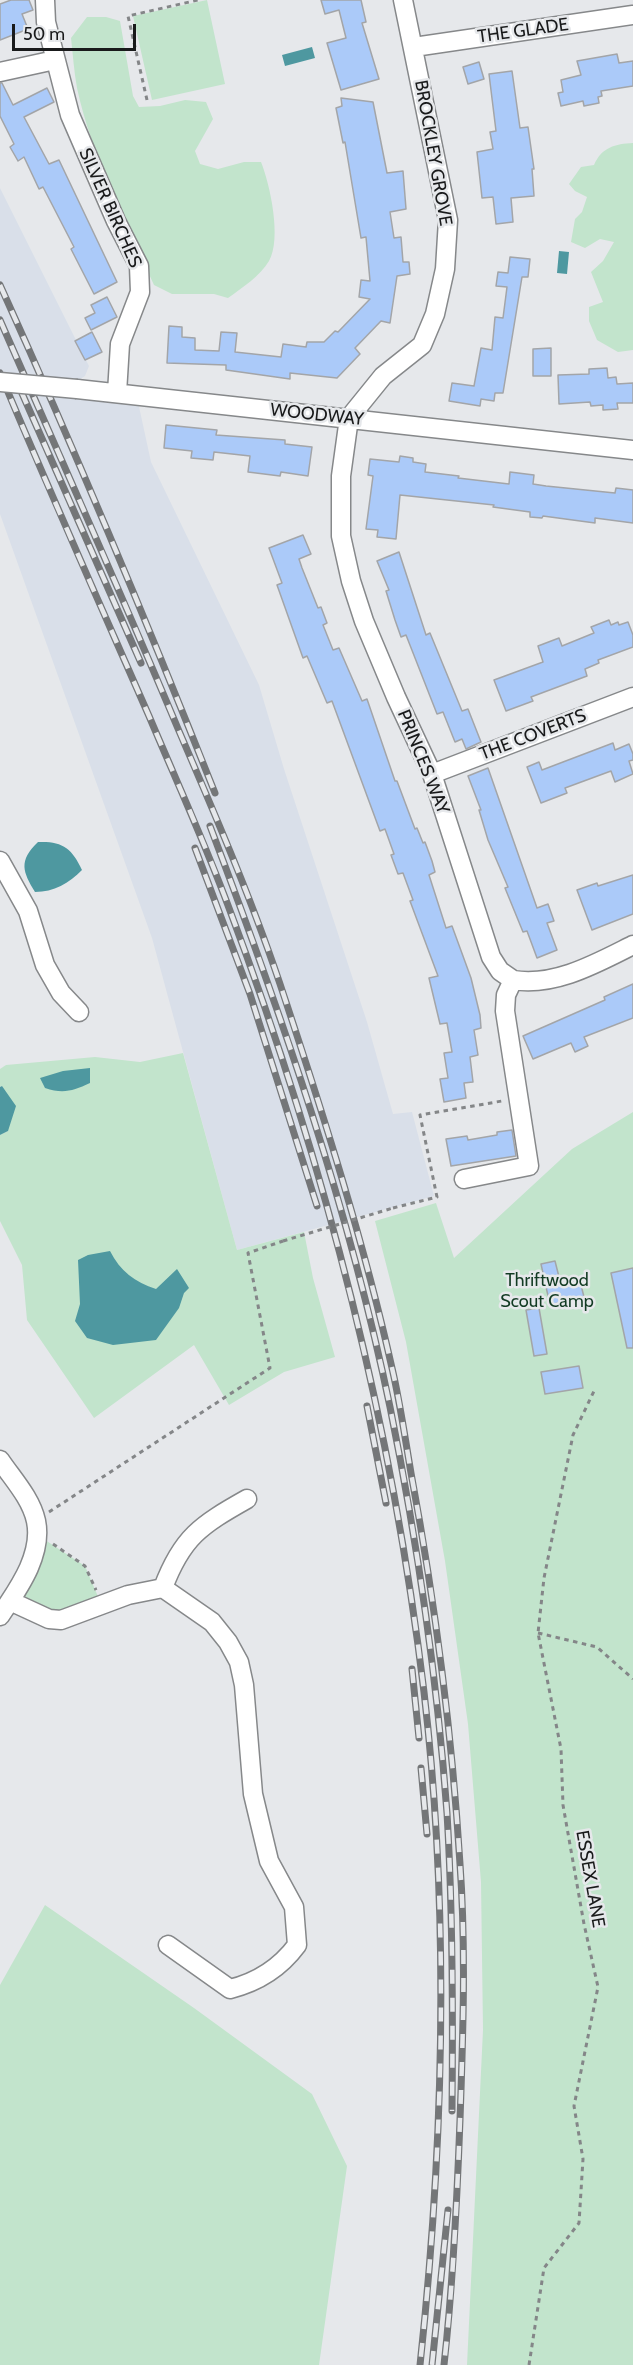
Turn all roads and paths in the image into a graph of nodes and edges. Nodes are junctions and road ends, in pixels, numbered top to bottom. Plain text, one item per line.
1 (45, 0) edge
2 (198, 0) edge
3 (403, 0) edge
4 (633, 15) edge
5 (414, 47) junction
6 (55, 60) junction
7 (5, 71) edge
8 (147, 100) dead end
9 (0, 382) edge
10 (117, 393) junction
11 (349, 418) junction
12 (633, 450) edge
13 (633, 697) edge
14 (432, 774) junction
15 (0, 861) edge
16 (633, 945) edge
17 (513, 980) junction
18 (79, 1012) dead end
19 (518, 1099) junction
20 (464, 1179) dead end
21 (594, 1391) dead end
22 (0, 1460) edge
23 (247, 1499) dead end
24 (36, 1521) junction
25 (37, 1540) junction
26 (163, 1588) junction
27 (102, 1606) junction
28 (5, 1609) edge
29 (538, 1633) junction
30 (633, 1679) edge
31 (168, 1945) dead end
32 (529, 2365) edge

1 - 6 street, SILVER BIRCHES
2 - 8 path
3 - 5 street, BROCKLEY GROVE
4 - 5 street, THE GLADE
5 - 11 street, BROCKLEY GROVE
6 - 7 street
6 - 10 street, SILVER BIRCHES
9 - 10 street, WOODWAY, bridge
10 - 11 street, WOODWAY
11 - 12 street, WOODWAY
11 - 14 street, PRINCES WAY
13 - 14 street, THE COVERTS
14 - 17 street, PRINCES WAY
15 - 18 street
16 - 17 street
17 - 19 street
19 - 20 street
19 - 24 path, bridge
21 - 29 path, ESSEX LANE
22 - 24 street
23 - 26 street
24 - 25 street
25 - 27 path
25 - 28 street
26 - 27 street
26 - 31 street
27 - 28 street
29 - 30 path
29 - 32 path, ESSEX LANE

